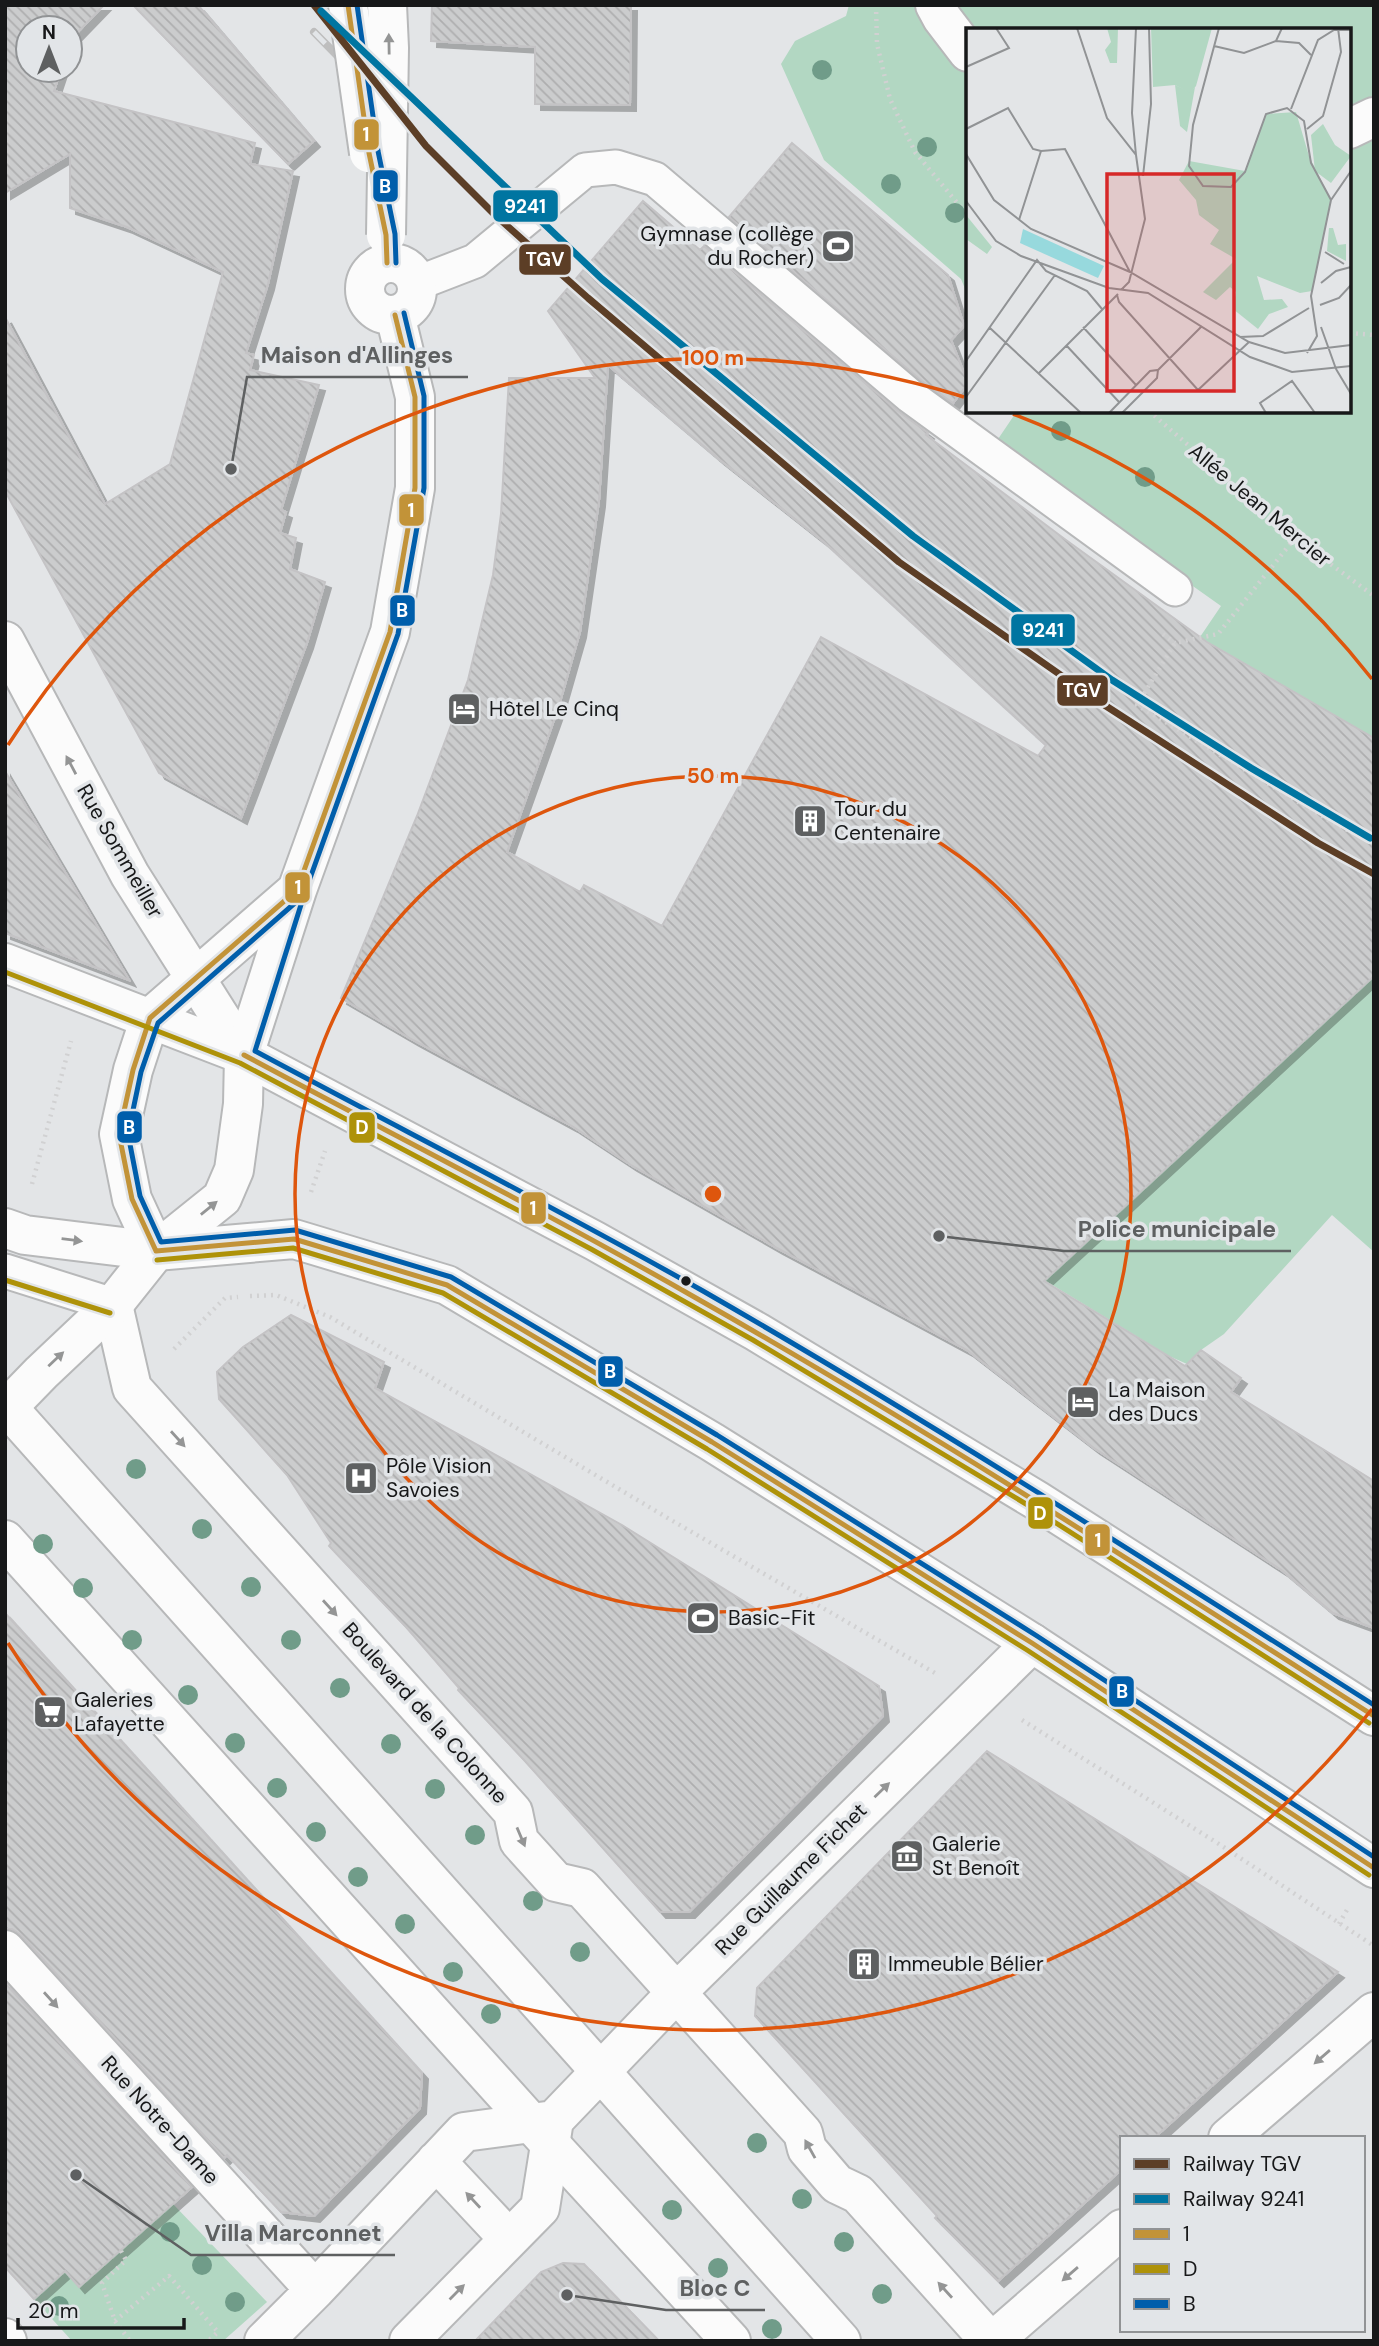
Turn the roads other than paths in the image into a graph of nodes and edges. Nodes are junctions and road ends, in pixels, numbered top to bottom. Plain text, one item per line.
1 (348, 5) edge
2 (387, 5) edge
3 (935, 5) edge
4 (966, 49) edge
5 (1374, 117) edge
6 (1351, 128) edge
7 (396, 260) junction
8 (1175, 589) dead end
9 (5, 641) edge
10 (297, 890) junction
11 (5, 963) edge
12 (196, 978) junction
13 (150, 1018) junction
14 (244, 1055) junction
15 (15, 1232) edge
16 (156, 1251) junction
17 (5, 1271) edge
18 (113, 1305) junction
19 (7, 1409) edge
20 (5, 1540) edge
21 (1032, 1643) junction
22 (1374, 1716) edge
23 (1374, 1868) edge
24 (5, 1950) edge
25 (676, 1993) junction
26 (1374, 2012) edge
27 (601, 2072) junction
28 (545, 2129) junction
29 (1230, 2136) edge
30 (436, 2161) junction
31 (1120, 2231) edge
32 (509, 2239) junction
33 (315, 2290) junction
34 (264, 2341) edge
35 (409, 2341) edge
36 (731, 2341) edge
37 (841, 2341) edge
38 (991, 2341) edge

1 - 7 street, bridge
7 -> 2 street, bridge
3 - 4 street
5 - 6 street
7 - 8 lane
7 - 10 street
12 -> 9 street, Rue Sommeiller
10 - 12 street
10 - 14 street
11 - 13 street
12 - 13 street
12 - 14 street, Rue Sommeiller
13 - 14 street
13 - 16 street
16 -> 14 street
14 - 22 street
15 -> 16 street
16 - 18 street
16 - 21 street
17 - 18 lane
19 -> 18 street
18 -> 25 street, Boulevard de la Colonne
19 - 27 street
20 - 28 street
21 - 23 street
25 -> 21 street, Rue Guillaume Fichet
24 -> 33 street, Rue Notre-Dame
25 - 27 street, Rue Guillaume Fichet
38 -> 25 street, Boulevard de la Colonne
26 -> 29 street
27 - 28 street, Rue Guillaume Fichet
27 - 37 street
28 - 30 street
28 - 32 street
28 - 36 street
32 -> 30 street
30 - 33 street
31 -> 38 street
35 -> 32 street
33 - 34 street

